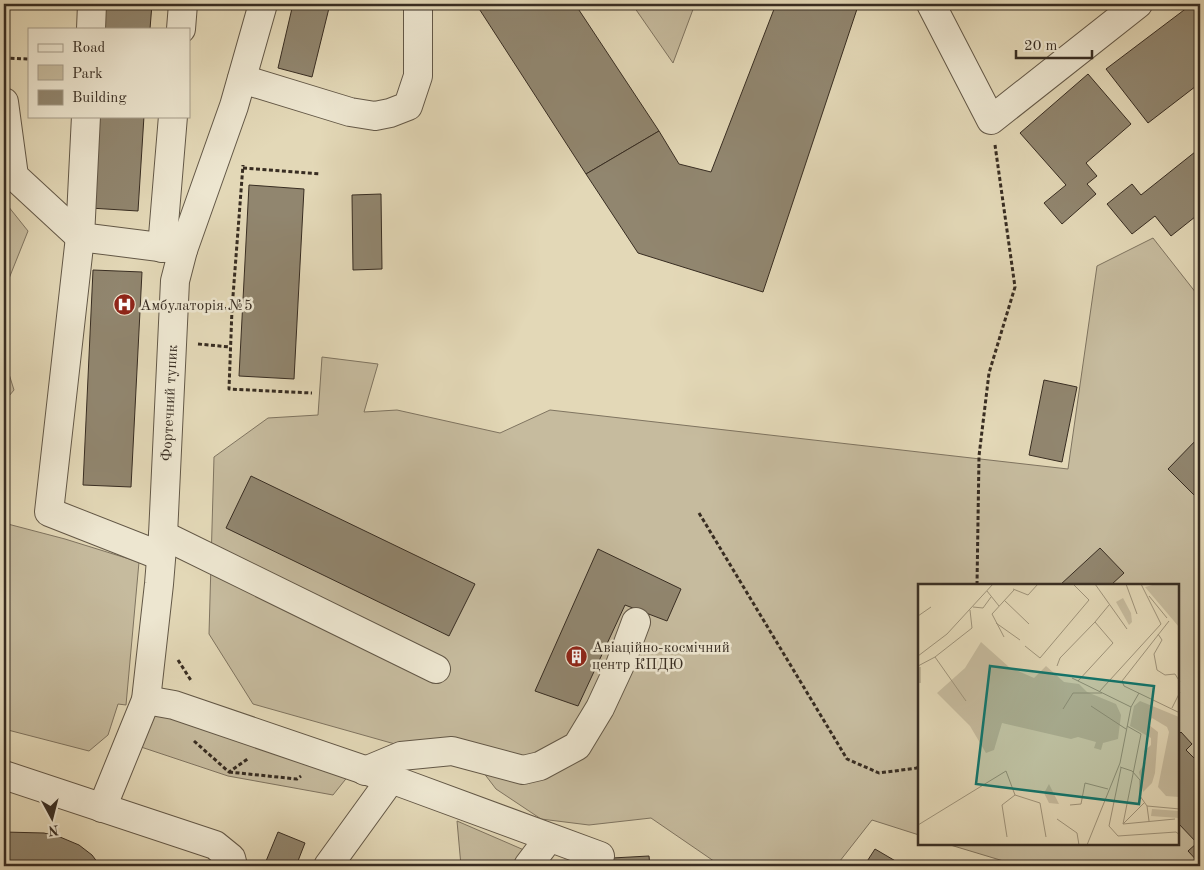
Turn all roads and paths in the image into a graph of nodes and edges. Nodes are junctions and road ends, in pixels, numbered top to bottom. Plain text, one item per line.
1 (92, 4) edge
2 (183, 4) edge
3 (263, 4) edge
4 (418, 4) edge
5 (930, 4) edge
6 (1138, 4) edge
7 (91, 28) edge
8 (181, 28) edge
9 (4, 58) edge
10 (28, 59) edge
11 (242, 80) junction
12 (4, 102) edge
13 (86, 118) edge
14 (173, 118) edge
15 (991, 120) junction
16 (243, 162) dead end
17 (243, 168) junction
18 (320, 174) dead end
19 (80, 238) junction
20 (172, 249) junction
21 (193, 306) dead end
22 (232, 309) junction
23 (191, 344) dead end
24 (230, 346) junction
25 (312, 393) dead end
26 (699, 513) dead end
27 (162, 545) junction
28 (977, 584) edge
29 (636, 622) dead end
30 (178, 659) dead end
31 (436, 668) dead end
32 (146, 700) junction
33 (216, 720) junction
34 (918, 767) edge
35 (365, 771) junction
36 (229, 772) dead end
37 (304, 773) dead end
38 (4, 775) edge
39 (391, 779) junction
40 (102, 808) junction
41 (549, 838) junction
42 (600, 856) dead end
43 (233, 866) edge
44 (328, 866) edge
45 (528, 866) edge

1 - 7 street
2 - 8 street
3 - 11 street, Фортечний тупик
4 - 11 street
5 - 15 street
6 - 15 street
9 - 10 path
11 - 20 street, Фортечний тупик
12 - 19 street
13 - 19 street
14 - 20 street
15 - 28 path
16 - 17 path
17 - 18 path
17 - 22 path
19 - 20 street
19 - 27 street
20 - 27 street, Фортечний тупик
21 - 22 path
22 - 24 path
23 - 24 path
24 - 25 path
26 - 34 path
27 - 31 street
27 - 32 street, Фортечний тупик
29 - 35 street
30 - 33 path
32 - 33 street
32 - 40 street, Фортечний тупик
33 - 35 street
35 - 39 street
36 - 37 path
38 - 40 street
39 - 41 street
39 - 44 street
40 - 43 street
41 - 42 street
41 - 45 street

